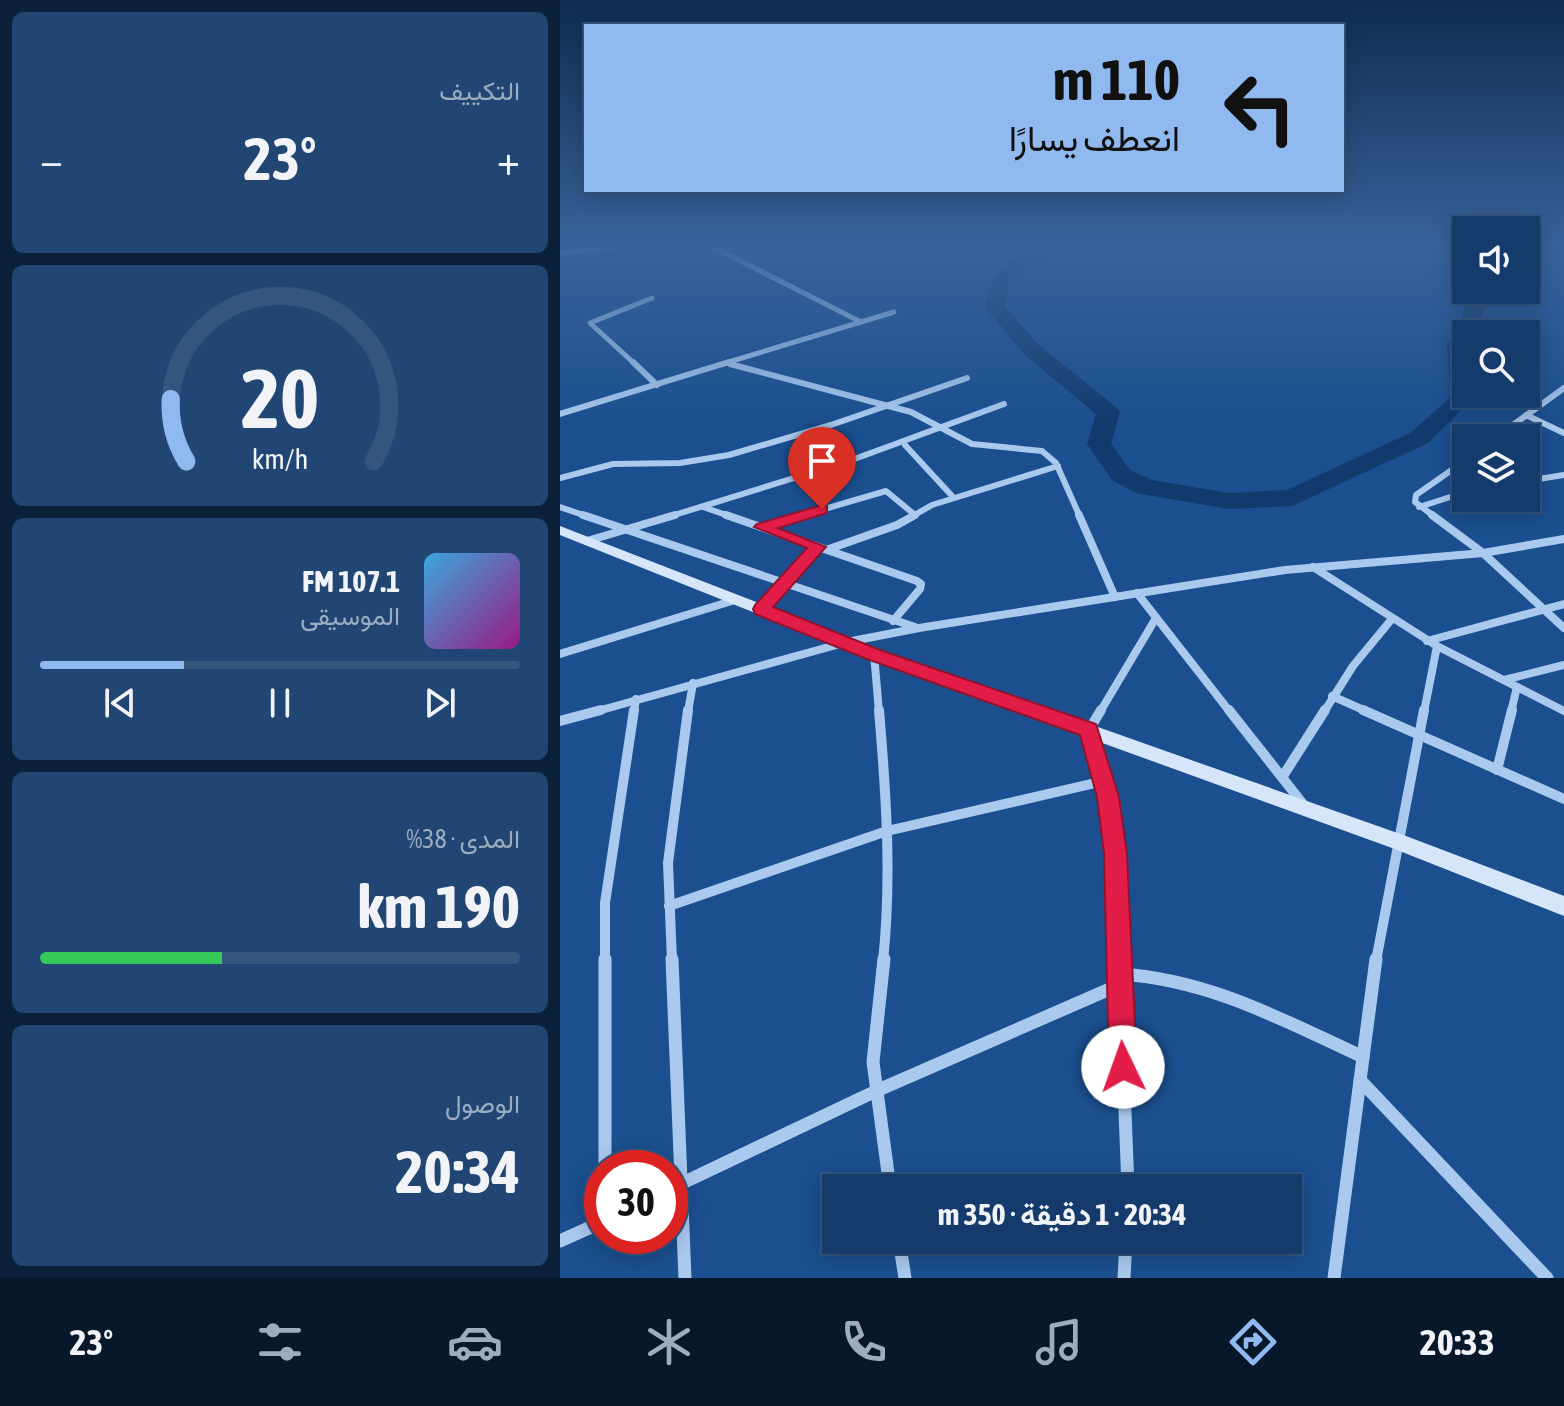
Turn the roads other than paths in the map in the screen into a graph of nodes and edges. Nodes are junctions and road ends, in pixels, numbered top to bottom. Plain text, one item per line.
1 (638, 304) edge
2 (826, 304) edge
3 (894, 312) dead end
4 (862, 322) junction
5 (730, 364) junction
6 (967, 378) dead end
7 (657, 385) junction
8 (1564, 388) edge
9 (1004, 404) dead end
10 (887, 406) junction
11 (560, 414) edge
12 (1526, 415) junction
13 (1514, 424) edge
14 (945, 429) junction
15 (1564, 433) edge
16 (905, 445) junction
17 (1058, 466) junction
18 (1452, 470) edge
19 (1564, 475) edge
20 (560, 478) edge
21 (1540, 479) edge
22 (1452, 496) edge
23 (953, 497) junction
24 (701, 506) junction
25 (560, 507) edge
26 (1419, 507) junction
27 (915, 515) junction
28 (762, 527) junction
29 (627, 529) junction
30 (562, 533) edge
31 (1564, 539) edge
32 (587, 541) junction
33 (818, 547) junction
34 (828, 550) junction
35 (1483, 553) junction
36 (1312, 567) junction
37 (785, 583) junction
38 (1137, 593) junction
39 (1115, 597) junction
40 (737, 599) junction
41 (1564, 604) edge
42 (762, 609) junction
43 (1544, 609) junction
44 (1156, 618) junction
45 (1391, 620) junction
46 (893, 621) junction
47 (919, 628) junction
48 (1564, 628) edge
49 (1427, 641) junction
50 (847, 642) junction
51 (1437, 646) junction
52 (560, 654) edge
53 (874, 654) junction
54 (1564, 665) edge
55 (1504, 680) junction
56 (693, 683) junction
57 (1517, 687) junction
58 (1332, 696) junction
59 (636, 699) junction
60 (1564, 711) edge
61 (560, 721) edge
62 (1089, 730) junction
63 (1419, 735) junction
64 (1497, 770) junction
65 (1283, 776) junction
66 (1104, 781) junction
67 (1564, 799) edge
68 (1309, 811) junction
69 (887, 831) junction
70 (1399, 842) junction
71 (669, 906) junction
72 (1564, 906) edge
73 (1119, 979) junction
74 (1363, 1057) junction
75 (1360, 1080) junction
76 (876, 1091) junction
77 (605, 1150) edge
78 (676, 1150) edge
79 (888, 1174) edge
80 (1127, 1174) edge
81 (688, 1180) edge
82 (584, 1230) edge
83 (560, 1241) edge
84 (683, 1254) edge
85 (901, 1254) edge
86 (1125, 1254) edge
87 (685, 1278) edge
88 (905, 1278) edge
89 (1124, 1278) edge
90 (1334, 1278) edge
91 (1547, 1278) edge

1 - 7 street
2 - 4 street
3 - 4 street
4 - 5 street
5 - 7 street
5 - 10 street
6 - 10 street
7 - 11 street
8 - 12 street
9 - 14 street
10 - 14 street
10 - 20 street
12 - 13 street
12 - 15 street
14 - 16 street
14 - 17 street
16 - 23 street
16 - 24 street
17 - 23 street
17 - 39 street
18 - 26 street
19 - 21 street
22 - 26 street
23 - 27 street
24 - 28 street
24 - 29 street
25 - 29 street
26 - 35 street
27 - 28 street
27 - 34 street
28 - 33 street
29 - 32 street
29 - 37 street
30 - 32 street
31 - 35 street
32 - 40 street
33 - 34 street
33 - 37 street
34 - 46 street
35 - 36 street
35 - 43 street
36 - 38 street
36 - 45 street
37 - 42 street
37 - 46 street
38 - 39 street
38 - 44 street
39 - 47 street
40 - 42 street
40 - 52 street
41 - 43 street
42 - 50 street
43 - 48 street
43 - 49 street
44 - 62 street
44 - 65 street
45 - 49 street
45 - 58 street
46 - 47 street
47 - 50 street
49 - 51 street
50 - 53 street
50 - 56 street
51 - 55 street
51 - 63 street
53 - 62 street
53 - 69 street
54 - 55 street
55 - 57 street
56 - 59 street
56 - 71 street
57 - 60 street
57 - 64 street
58 - 63 street
58 - 65 street
59 - 61 street
59 - 77 street
62 - 66 street
62 - 68 street
63 - 64 street
63 - 70 street
64 - 67 street
65 - 68 street
66 - 69 street
66 - 73 street
68 - 70 street
69 - 71 street
69 - 76 street
70 - 72 street
70 - 74 street
71 - 78 street
73 - 74 street
73 - 76 street
73 - 80 street
74 - 75 street
75 - 90 street
75 - 91 street
76 - 79 street
76 - 81 street
82 - 83 street
84 - 87 street
85 - 88 street
86 - 89 street

